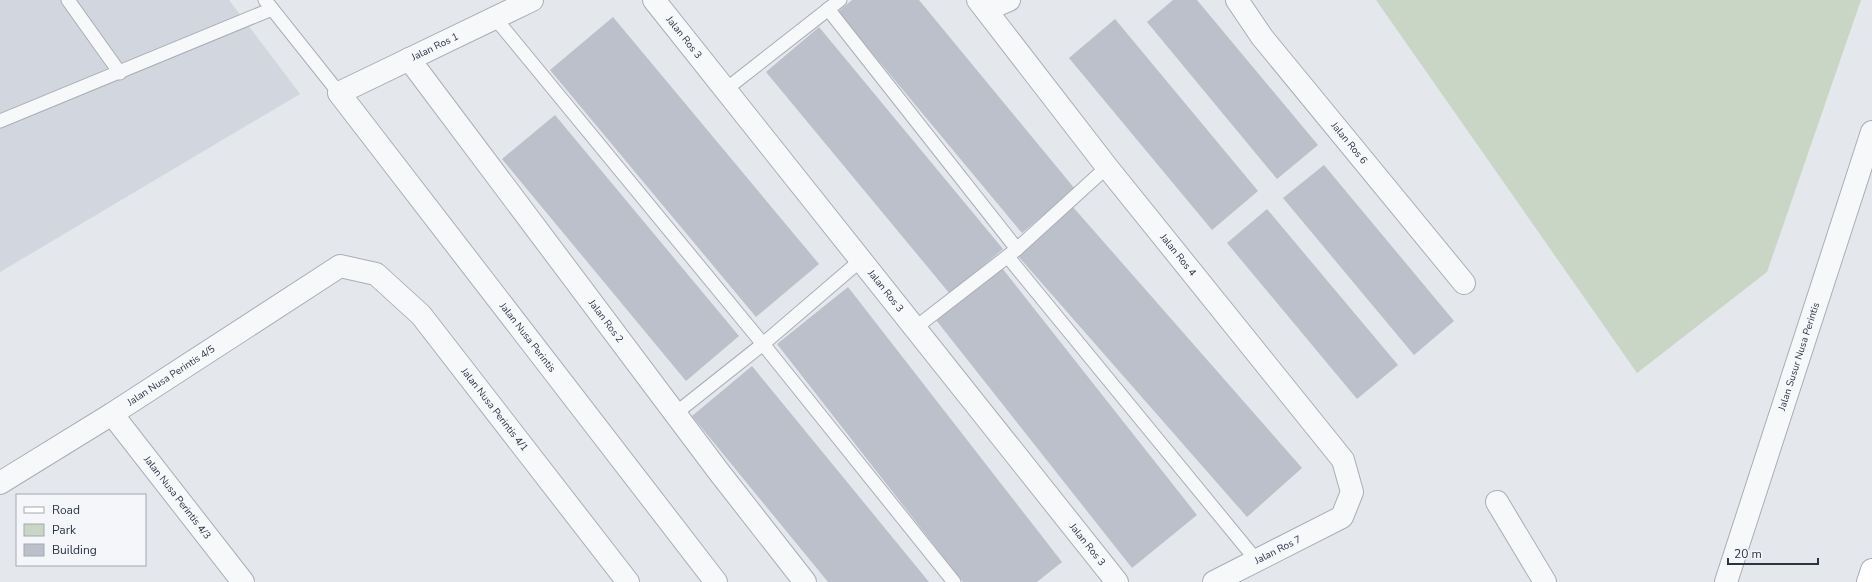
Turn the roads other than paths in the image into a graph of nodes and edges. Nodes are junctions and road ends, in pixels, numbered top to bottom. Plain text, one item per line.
1 (68, 0) edge
2 (532, 0) edge
3 (654, 0) edge
4 (840, 0) edge
5 (1009, 0) edge
6 (1237, 0) edge
7 (269, 5) edge
8 (982, 5) edge
9 (828, 9) junction
10 (495, 18) junction
11 (409, 60) junction
12 (120, 73) junction
13 (726, 90) junction
14 (338, 93) junction
15 (0, 121) edge
16 (1872, 132) edge
17 (1107, 167) junction
18 (1012, 253) junction
19 (861, 260) junction
20 (340, 266) joint
21 (1464, 284) dead end
22 (915, 328) junction
23 (763, 344) junction
24 (676, 413) junction
25 (112, 414) junction
26 (0, 482) edge
27 (1497, 502) dead end
28 (1342, 517) joint
29 (1258, 560) junction
30 (1872, 570) edge
31 (712, 581) edge
32 (243, 582) edge
33 (628, 582) edge
34 (805, 582) edge
35 (954, 582) edge
36 (1118, 582) edge
37 (1214, 582) edge
38 (1545, 582) edge
39 (1726, 582) edge
40 (1868, 582) edge

1 - 12 lane
2 - 10 street, Jalan Ros 1
3 - 13 street, Jalan Ros 3
4 - 9 lane
5 - 8 street
6 - 21 street, Jalan Ros 6
7 - 12 lane
7 - 14 lane
8 - 17 street, Jalan Ros 4
9 - 13 lane
9 - 18 lane
10 - 11 street, Jalan Ros 1
10 - 23 lane
11 - 14 street, Jalan Ros 1
11 - 24 street, Jalan Ros 2
12 - 15 lane
13 - 19 street, Jalan Ros 3
14 - 31 street, Jalan Nusa Perintis
16 - 39 street, Jalan Susur Nusa Perintis
17 - 18 lane
17 - 28 street, Jalan Ros 4
18 - 22 lane
18 - 29 lane
19 - 22 street, Jalan Ros 3
19 - 23 lane
20 - 25 street, Jalan Nusa Perintis 4/5
20 - 33 street, Jalan Nusa Perintis 4/1
22 - 36 street, Jalan Ros 3
23 - 24 lane
23 - 35 lane
24 - 34 street, Jalan Ros 2
25 - 26 street, Jalan Nusa Perintis 4/5
25 - 32 street, Jalan Nusa Perintis 4/3
27 - 38 street
28 - 29 street, Jalan Ros 7
29 - 37 street, Jalan Ros 7
30 - 40 main road

